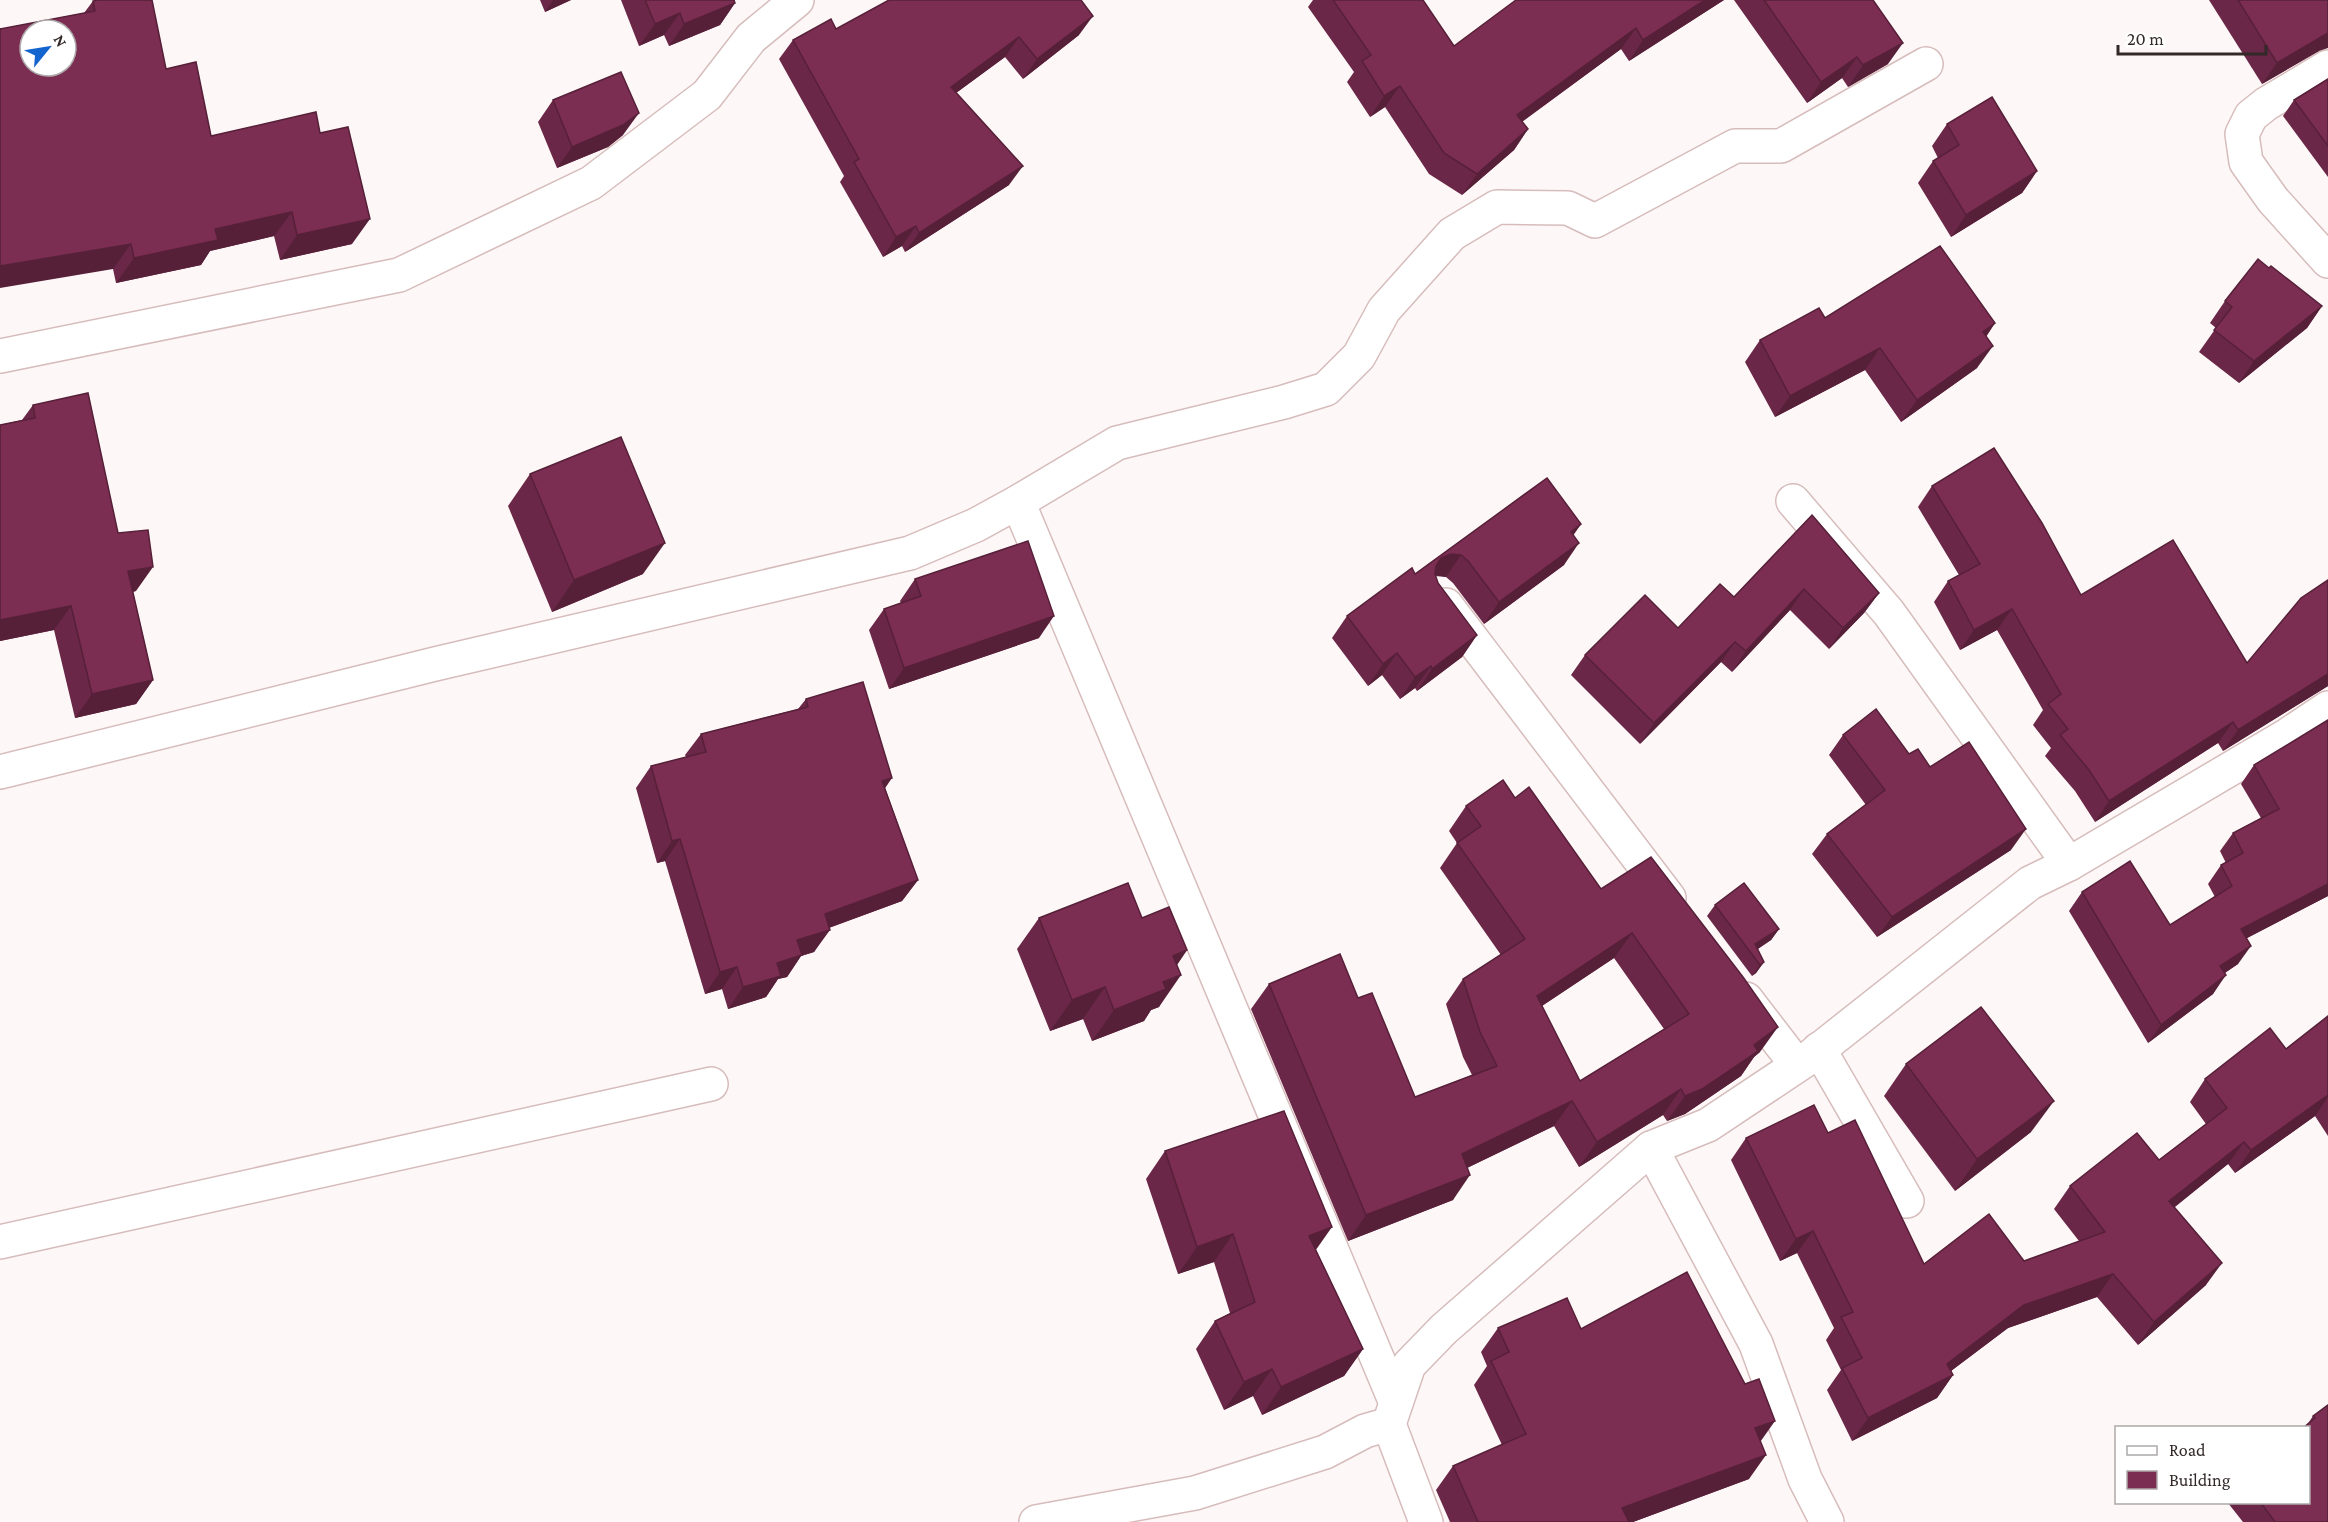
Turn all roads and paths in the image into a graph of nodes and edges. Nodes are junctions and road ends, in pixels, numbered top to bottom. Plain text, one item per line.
1 (797, 0) edge
2 (1926, 64) dead end
3 (2328, 67) edge
4 (2328, 261) edge
5 (0, 356) edge
6 (1793, 501) dead end
7 (1018, 502) junction
8 (1438, 594) edge
9 (2328, 708) edge
10 (0, 772) edge
11 (2069, 864) junction
12 (1689, 923) edge
13 (1732, 980) edge
14 (1808, 1057) junction
15 (711, 1084) dead end
16 (1651, 1148) junction
17 (1907, 1201) dead end
18 (0, 1242) edge
19 (1393, 1414) junction
20 (1036, 1522) edge
21 (1426, 1522) edge
22 (1827, 1522) edge

1 - 5 street
2 - 7 street
3 - 4 street
6 - 11 street
7 - 10 street
7 - 19 street
8 - 12 street
9 - 11 street
11 - 14 street
13 - 14 street
14 - 16 street
14 - 17 street
15 - 18 street
16 - 19 street
16 - 22 street
19 - 20 street
19 - 21 street

